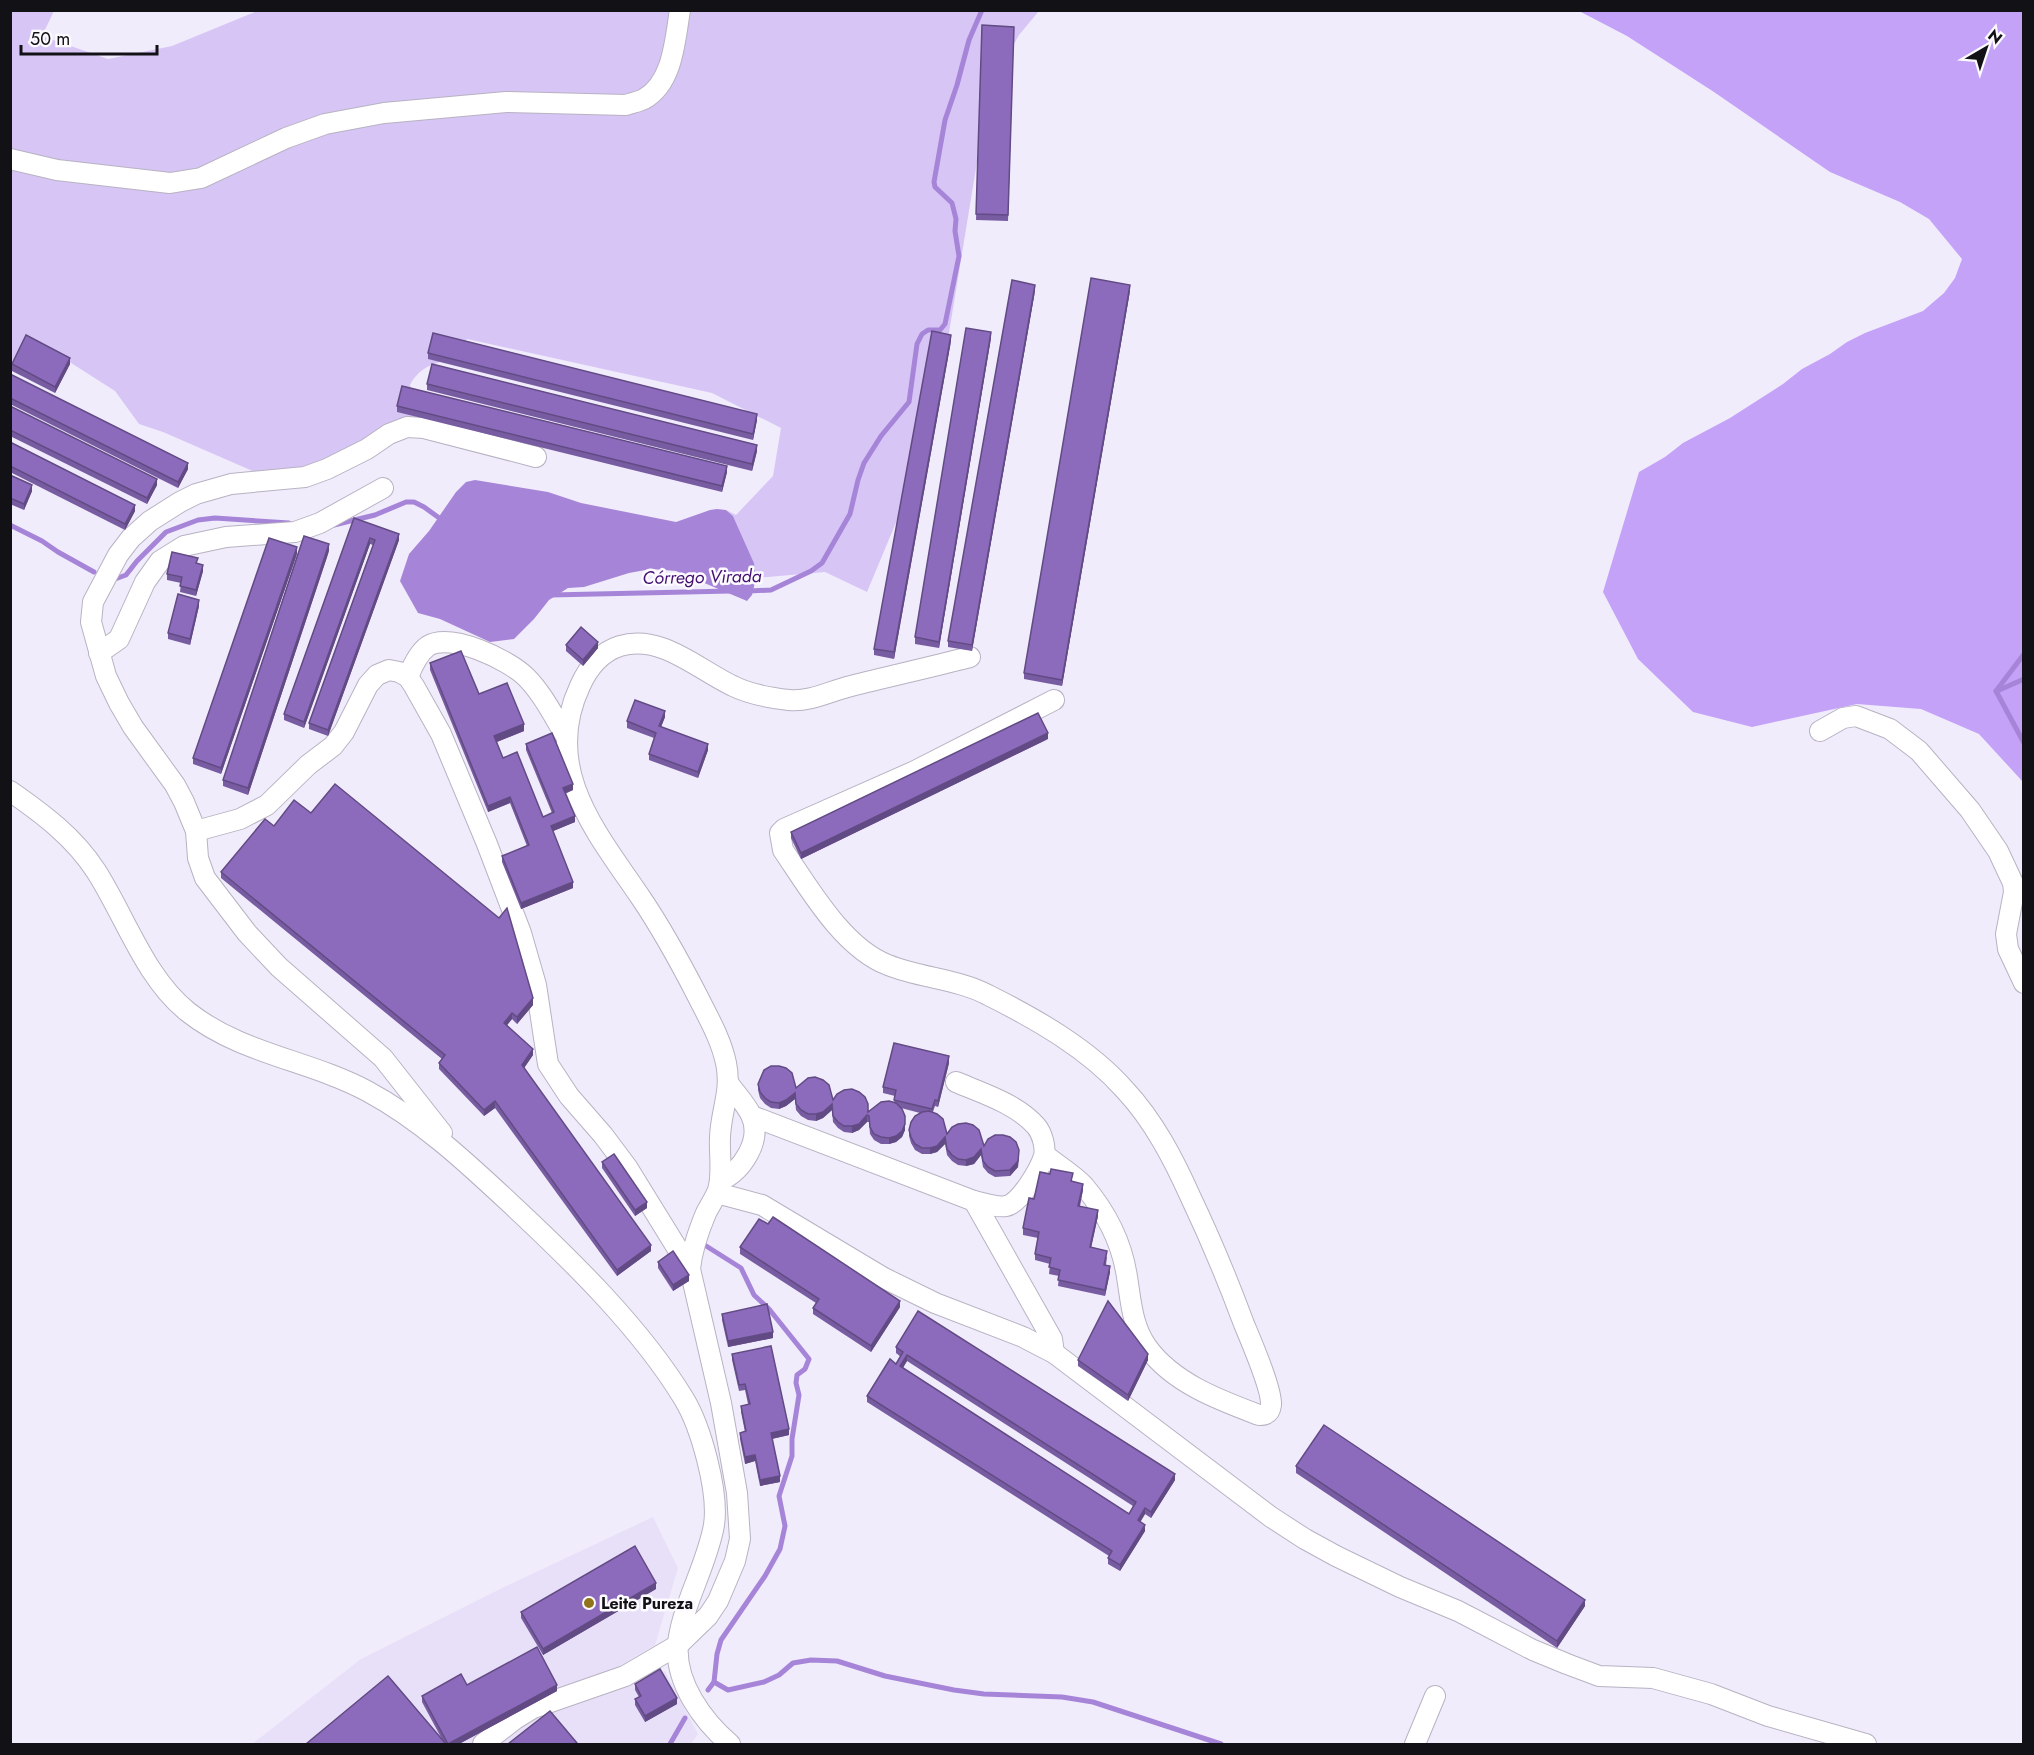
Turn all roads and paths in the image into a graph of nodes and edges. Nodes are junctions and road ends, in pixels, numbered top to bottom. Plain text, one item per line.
1 (680, 10) edge
2 (10, 159) edge
3 (536, 457) dead end
4 (383, 488) dead end
5 (99, 653) junction
6 (970, 657) dead end
7 (408, 677) junction
8 (1054, 700) dead end
9 (1820, 731) dead end
10 (567, 738) junction
11 (10, 790) edge
12 (196, 831) junction
13 (2024, 983) edge
14 (956, 1082) dead end
15 (729, 1084) junction
16 (752, 1116) junction
17 (1045, 1155) junction
18 (464, 1161) junction
19 (719, 1187) junction
20 (974, 1202) junction
21 (690, 1269) junction
22 (1054, 1353) junction
23 (678, 1645) junction
24 (1436, 1696) dead end
25 (719, 1741) edge
26 (483, 1744) edge
27 (1415, 1744) edge
28 (1866, 1744) edge

1 - 2 street
3 - 5 street
4 - 5 street
5 - 12 street
6 - 10 street
7 - 10 street
7 - 12 street
7 - 21 street
8 - 17 street
9 - 13 street
10 - 15 street
11 - 18 street
12 - 18 street
14 - 17 street
15 - 16 street
15 - 19 street
16 - 19 street
16 - 20 street
17 - 20 street
18 - 23 street
19 - 21 street
19 - 22 street
20 - 22 street
21 - 23 street
22 - 28 street
23 - 25 street
23 - 26 street
24 - 27 street

